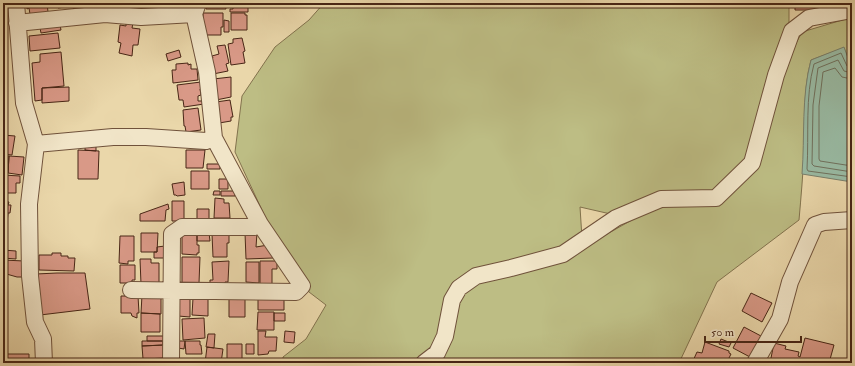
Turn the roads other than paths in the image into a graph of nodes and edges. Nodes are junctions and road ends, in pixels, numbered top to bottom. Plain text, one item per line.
1 (16, 3) edge
2 (196, 9) edge
3 (141, 10) edge
4 (852, 10) edge
5 (17, 23) junction
6 (214, 138) junction
7 (36, 144) junction
8 (852, 220) edge
9 (260, 224) junction
10 (131, 290) dead end
11 (171, 291) junction
12 (44, 363) edge
13 (171, 363) edge
14 (424, 363) edge
15 (755, 363) edge

1 - 5 street
2 - 3 street
2 - 6 street
3 - 5 street
4 - 14 street
5 - 7 street
6 - 7 street
6 - 9 street
7 - 12 street
8 - 15 street
9 - 11 street
9 - 11 street
10 - 11 street
11 - 13 street

